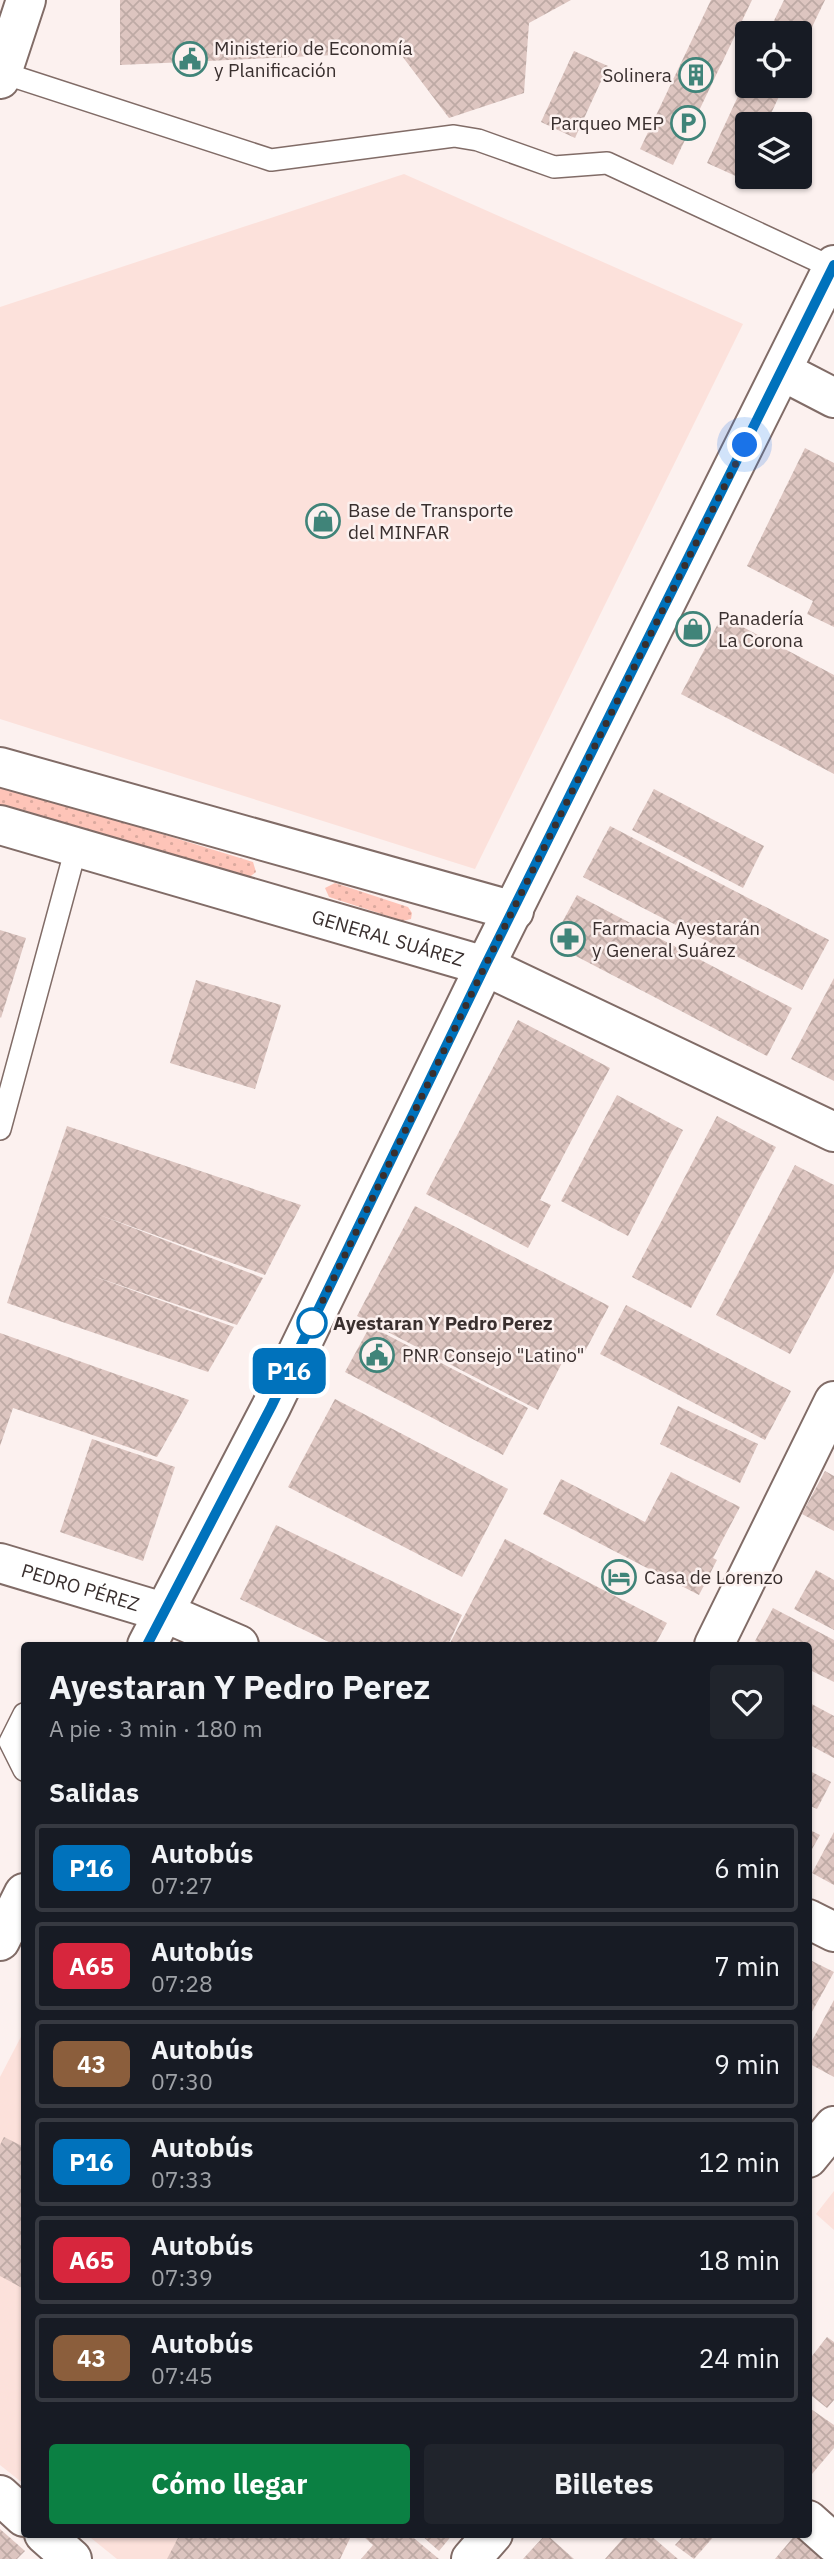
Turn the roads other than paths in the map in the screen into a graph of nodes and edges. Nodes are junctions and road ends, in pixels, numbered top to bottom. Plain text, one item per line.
1 (26, 0) edge
2 (1, 75) edge
3 (833, 266) edge
4 (782, 371) junction
5 (834, 398) edge
6 (0, 767) edge
7 (0, 825) edge
8 (76, 848) junction
9 (514, 911) junction
10 (485, 966) junction
11 (0, 1129) edge
12 (834, 1132) edge
13 (834, 1401) edge
14 (0, 1563) edge
15 (155, 1629) edge
16 (223, 1642) edge
17 (715, 1642) edge
18 (21, 1720) edge
19 (21, 1764) edge
20 (21, 1899) edge
21 (812, 1921) edge
22 (834, 1932) edge
23 (0, 1941) edge
24 (834, 2126) edge
25 (812, 2153) edge
26 (0, 2495) edge
27 (21, 2514) edge
28 (812, 2524) edge
29 (48, 2538) edge
30 (489, 2538) edge
31 (834, 2543) edge
32 (72, 2559) edge
33 (471, 2559) edge

1 - 2 street
2 - 3 lane
3 - 4 street
4 - 5 street
4 - 9 street
6 - 9 street
7 - 8 street, GENERAL SUÁREZ
8 - 10 street, GENERAL SUÁREZ
8 - 11 lane
9 - 10 street
10 - 12 street, GENERAL SUÁREZ
10 - 15 street
13 - 17 street
14 - 15 street, PEDRO PÉREZ
15 - 16 street, PEDRO PÉREZ
18 - 19 lane
20 - 23 street
21 - 22 street
24 - 25 street
26 - 27 street
28 - 31 street
29 - 32 street
30 - 33 street

